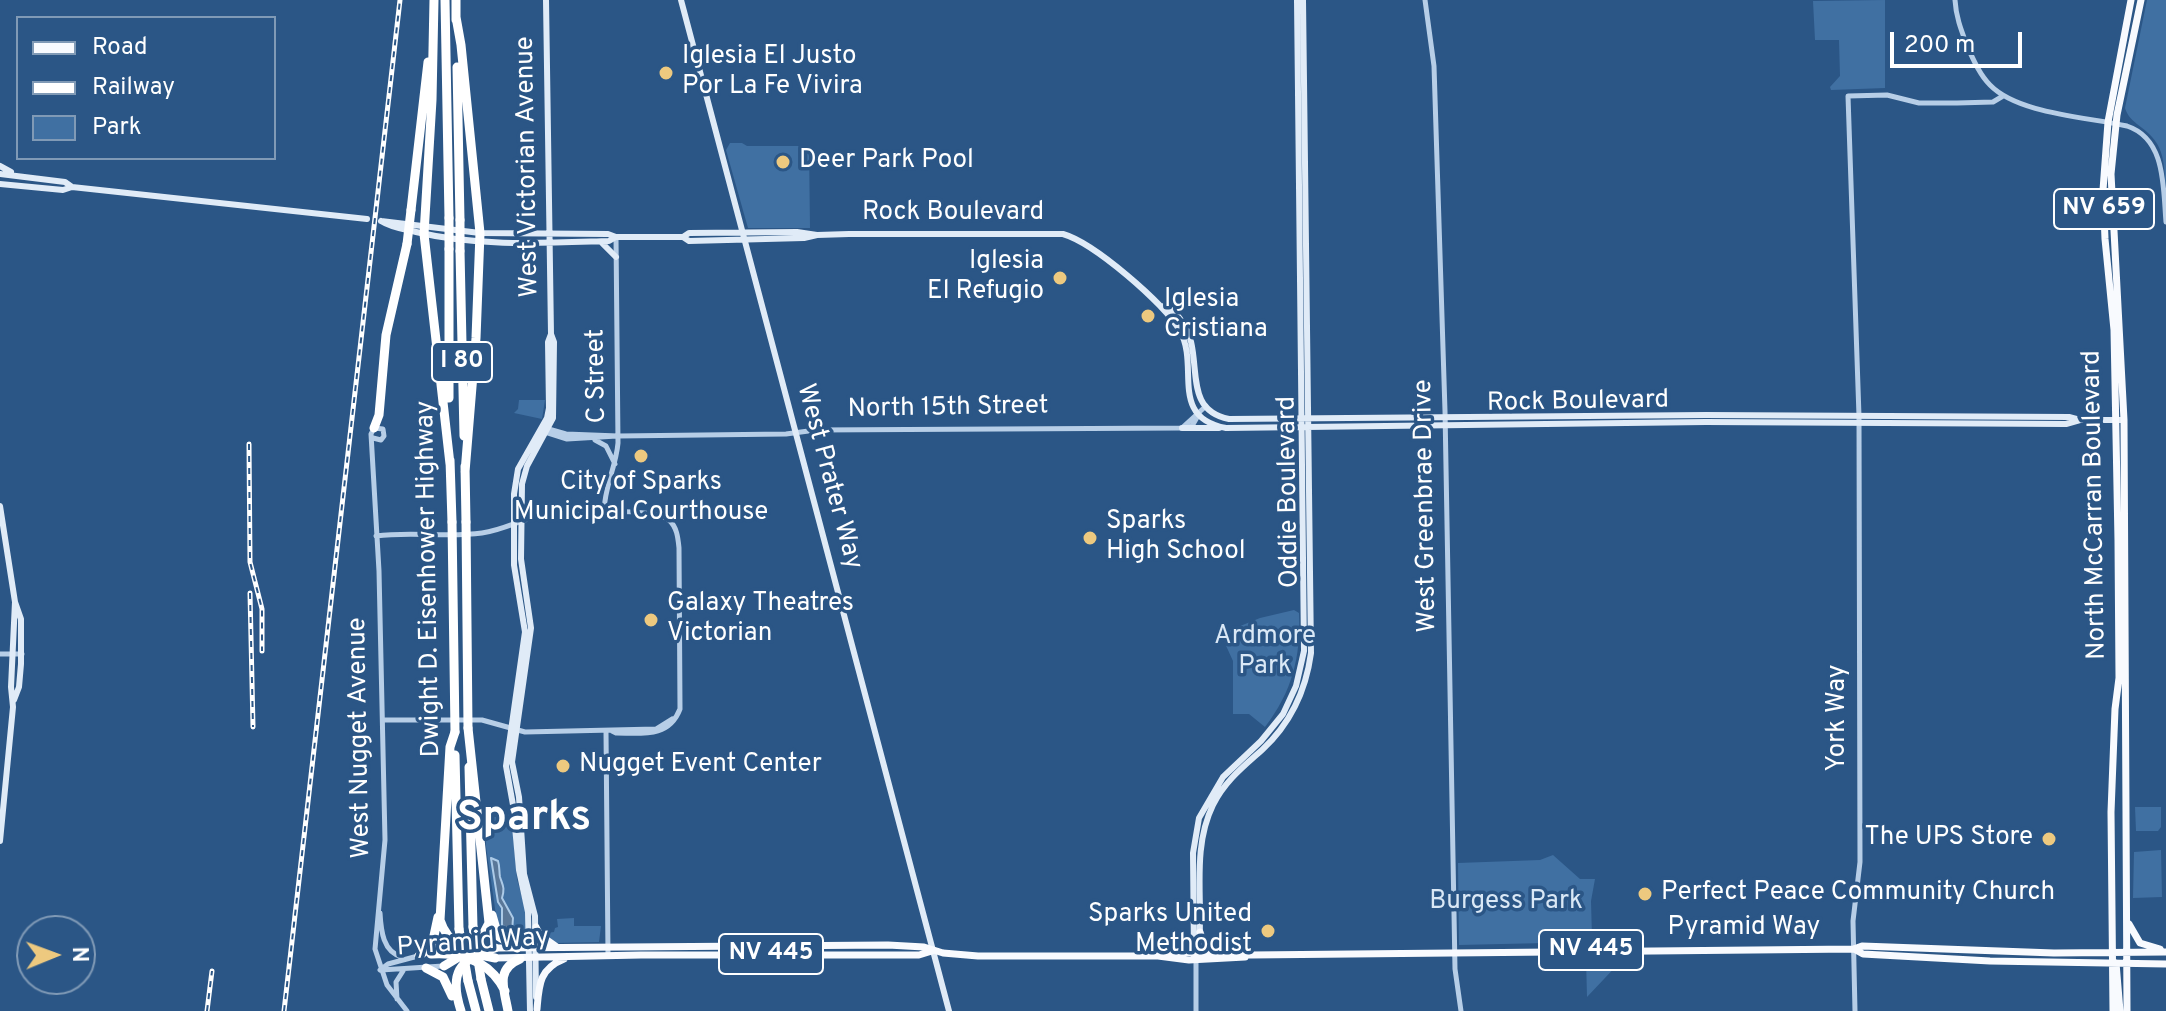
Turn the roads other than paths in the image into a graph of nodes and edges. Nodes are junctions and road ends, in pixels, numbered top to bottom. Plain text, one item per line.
1 (434, 0) edge
2 (445, 0) edge
3 (456, 0) edge
4 (546, 0) edge
5 (681, 0) edge
6 (1300, 0) edge
7 (1425, 0) edge
8 (1955, 0) edge
9 (2131, 0) edge
10 (2141, 0) edge
11 (456, 17) junction
12 (434, 24) junction
13 (2003, 96) junction
14 (2112, 123) junction
15 (0, 166) edge
16 (0, 174) edge
17 (26, 176) junction
18 (2, 186) edge
19 (72, 187) junction
20 (367, 219) dead end
21 (2166, 222) edge
22 (424, 230) junction
23 (744, 236) junction
24 (616, 237) junction
25 (480, 238) junction
26 (549, 238) junction
27 (599, 241) junction
28 (616, 257) junction
29 (1161, 306) junction
30 (1206, 406) junction
31 (1199, 414) junction
32 (1446, 420) junction
33 (1859, 420) junction
34 (2120, 420) junction
35 (1306, 422) junction
36 (1182, 428) junction
37 (1226, 428) junction
38 (546, 430) junction
39 (795, 432) junction
40 (374, 433) junction
41 (618, 436) junction
42 (594, 439) junction
43 (381, 440) junction
44 (373, 455) junction
45 (450, 464) junction
46 (615, 464) junction
47 (465, 472) junction
48 (0, 506) edge
49 (604, 512) junction
50 (517, 523) junction
51 (376, 536) junction
52 (0, 654) edge
53 (18, 654) junction
54 (383, 720) junction
55 (468, 728) junction
56 (513, 729) junction
57 (609, 731) junction
58 (455, 732) junction
59 (2113, 744) junction
60 (2125, 765) junction
61 (0, 841) edge
62 (488, 898) junction
63 (379, 900) junction
64 (439, 914) junction
65 (2126, 914) junction
66 (536, 927) junction
67 (1200, 932) junction
68 (532, 948) junction
69 (559, 948) junction
70 (1854, 949) junction
71 (608, 951) junction
72 (932, 951) junction
73 (2126, 952) junction
74 (2166, 952) edge
75 (495, 953) joint
76 (1227, 953) junction
77 (1454, 953) junction
78 (431, 954) joint
79 (2112, 954) junction
80 (469, 955) junction
81 (1196, 955) junction
82 (1251, 955) junction
83 (419, 956) junction
84 (525, 956) junction
85 (570, 957) junction
86 (407, 958) junction
87 (2114, 964) junction
88 (2126, 964) junction
89 (2166, 964) edge
90 (444, 966) joint
91 (426, 968) junction
92 (380, 970) junction
93 (404, 970) junction
94 (505, 991) junction
95 (397, 1000) junction
96 (535, 1010) edge
97 (407, 1011) edge
98 (459, 1011) edge
99 (476, 1011) edge
100 (489, 1011) edge
101 (508, 1011) edge
102 (949, 1011) edge
103 (1196, 1011) edge
104 (1461, 1011) edge
105 (1855, 1011) edge
106 (2113, 1011) edge
107 (2120, 1011) edge
108 (2127, 1011) edge

1 - 12 highway
2 - 45 highway, Dwight D. Eisenhower Highway / I 80, bridge
3 - 11 highway, Dwight D. Eisenhower Highway / I 80
4 - 26 main road, West Victorian Avenue
5 - 23 main road, West Prater Way
6 - 35 main road, Oddie Boulevard
7 - 32 street, West Greenbrae Drive
8 - 13 street
9 - 14 main road, North McCarran Boulevard / NV 659
10 - 14 main road, North McCarran Boulevard / NV 659
11 - 25 highway
11 - 47 highway, Dwight D. Eisenhower Highway / I 80, bridge
12 - 22 highway
12 - 40 highway, bridge
13 - 14 street
13 - 33 street, York Way
14 - 21 street
14 - 34 main road, North McCarran Boulevard / NV 659
15 - 17 main road
16 - 17 main road
17 - 19 main road
18 - 19 main road
19 - 20 main road
22 - 22 main road, Rock Boulevard
22 - 25 main road, Rock Boulevard
22 - 45 highway
23 - 24 main road, Rock Boulevard
23 - 29 main road, Rock Boulevard
23 - 39 main road, West Prater Way
24 - 26 main road, Rock Boulevard
24 - 27 main road, Rock Boulevard
24 - 28 street, C Street
25 - 26 main road, Rock Boulevard
25 - 47 highway
26 - 27 main road, Rock Boulevard
26 - 38 main road, West Victorian Avenue
27 - 28 main road
28 - 41 street, C Street
29 - 30 main road, Rock Boulevard
29 - 31 main road, Rock Boulevard
30 - 31 street
30 - 35 main road, Rock Boulevard
31 - 36 street
31 - 37 main road, Rock Boulevard
32 - 33 main road, Rock Boulevard
32 - 35 main road, Rock Boulevard
32 - 77 street, West Greenbrae Drive
33 - 34 main road, Rock Boulevard
33 - 70 street, York Way
34 - 59 main road, North McCarran Boulevard / NV 659
34 - 60 main road, North McCarran Boulevard / NV 659
35 - 37 main road, Rock Boulevard
35 - 67 main road, Oddie Boulevard
35 - 81 main road, Oddie Boulevard
36 - 37 main road
36 - 39 street, North 15th Street
38 - 41 street, North 15th Street
38 - 42 street, North 15th Street
38 - 50 main road, West Victorian Avenue
39 - 41 street, North 15th Street
39 - 72 main road, West Prater Way
40 - 43 street
40 - 43 street
40 - 44 street, West Nugget Avenue
41 - 42 street, North 15th Street
41 - 46 street, C Street
42 - 46 street
43 - 44 street
44 - 51 street, West Nugget Avenue
45 - 58 highway, Dwight D. Eisenhower Highway / I 80, bridge
46 - 49 street, C Street
47 - 55 highway, Dwight D. Eisenhower Highway / I 80, bridge
48 - 53 main road
49 - 50 street
49 - 57 street
50 - 51 street
50 - 56 main road, West Victorian Avenue
51 - 54 street, West Nugget Avenue
52 - 53 street
53 - 61 main road
54 - 56 street
54 - 63 street, West Nugget Avenue
55 - 62 highway
55 - 100 highway, Dwight D. Eisenhower Highway / I 80, bridge
56 - 57 street
56 - 66 main road, West Victorian Avenue
56 - 68 main road, West Victorian Avenue
57 - 71 street
58 - 64 highway
58 - 99 highway, Dwight D. Eisenhower Highway / I 80, bridge
59 - 60 main road
59 - 79 main road, North McCarran Boulevard / NV 659
60 - 65 main road, North McCarran Boulevard / NV 659
62 - 80 highway
62 - 84 highway
63 - 86 street
63 - 92 street, West Nugget Avenue
64 - 80 highway
64 - 83 highway
65 - 73 main road, North McCarran Boulevard / NV 659
65 - 74 main road
66 - 68 main road, West Victorian Avenue
66 - 69 main road
67 - 76 main road
67 - 81 main road, Oddie Boulevard
68 - 69 main road, Pyramid Way / NV 445
68 - 84 main road, Pyramid Way / NV 445
68 - 84 main road, West Victorian Avenue
69 - 71 main road, Pyramid Way / NV 445
70 - 77 main road, Pyramid Way / NV 445
70 - 79 main road, Pyramid Way / NV 445
70 - 87 main road, Pyramid Way / NV 445
70 - 105 street, York Way
71 - 72 main road, Pyramid Way / NV 445
71 - 85 main road, Pyramid Way / NV 445
72 - 81 main road, Pyramid Way / NV 445
72 - 102 main road, West Prater Way
73 - 74 main road, Pyramid Way / NV 445
73 - 79 main road, Pyramid Way / NV 445
73 - 88 main road, North McCarran Boulevard / NV 659
75 - 80 highway
75 - 84 main road, Pyramid Way / NV 445
76 - 81 main road, Pyramid Way / NV 445
76 - 82 main road, Pyramid Way / NV 445
77 - 82 main road, Pyramid Way / NV 445
77 - 104 street, West Greenbrae Drive
78 - 80 highway
78 - 83 street, Pyramid Way
79 - 87 main road, North McCarran Boulevard / NV 659
80 - 90 highway
80 - 94 highway
80 - 98 highway
81 - 82 main road, Pyramid Way / NV 445
81 - 103 street
83 - 86 street, Pyramid Way
84 - 85 main road, Pyramid Way / NV 445
84 - 94 highway
84 - 96 main road, West Victorian Avenue
85 - 96 main road
86 - 92 street, Pyramid Way
87 - 88 main road, Pyramid Way / NV 445
87 - 106 main road, North McCarran Boulevard / NV 659
87 - 107 main road
88 - 89 main road, Pyramid Way / NV 445
88 - 108 main road, North McCarran Boulevard / NV 659
90 - 91 street, Pyramid Way
91 - 93 street, Pyramid Way
91 - 98 highway
92 - 93 street, Pyramid Way
92 - 95 street, West Nugget Avenue
93 - 95 street
94 - 101 highway
95 - 97 street, West Nugget Avenue

